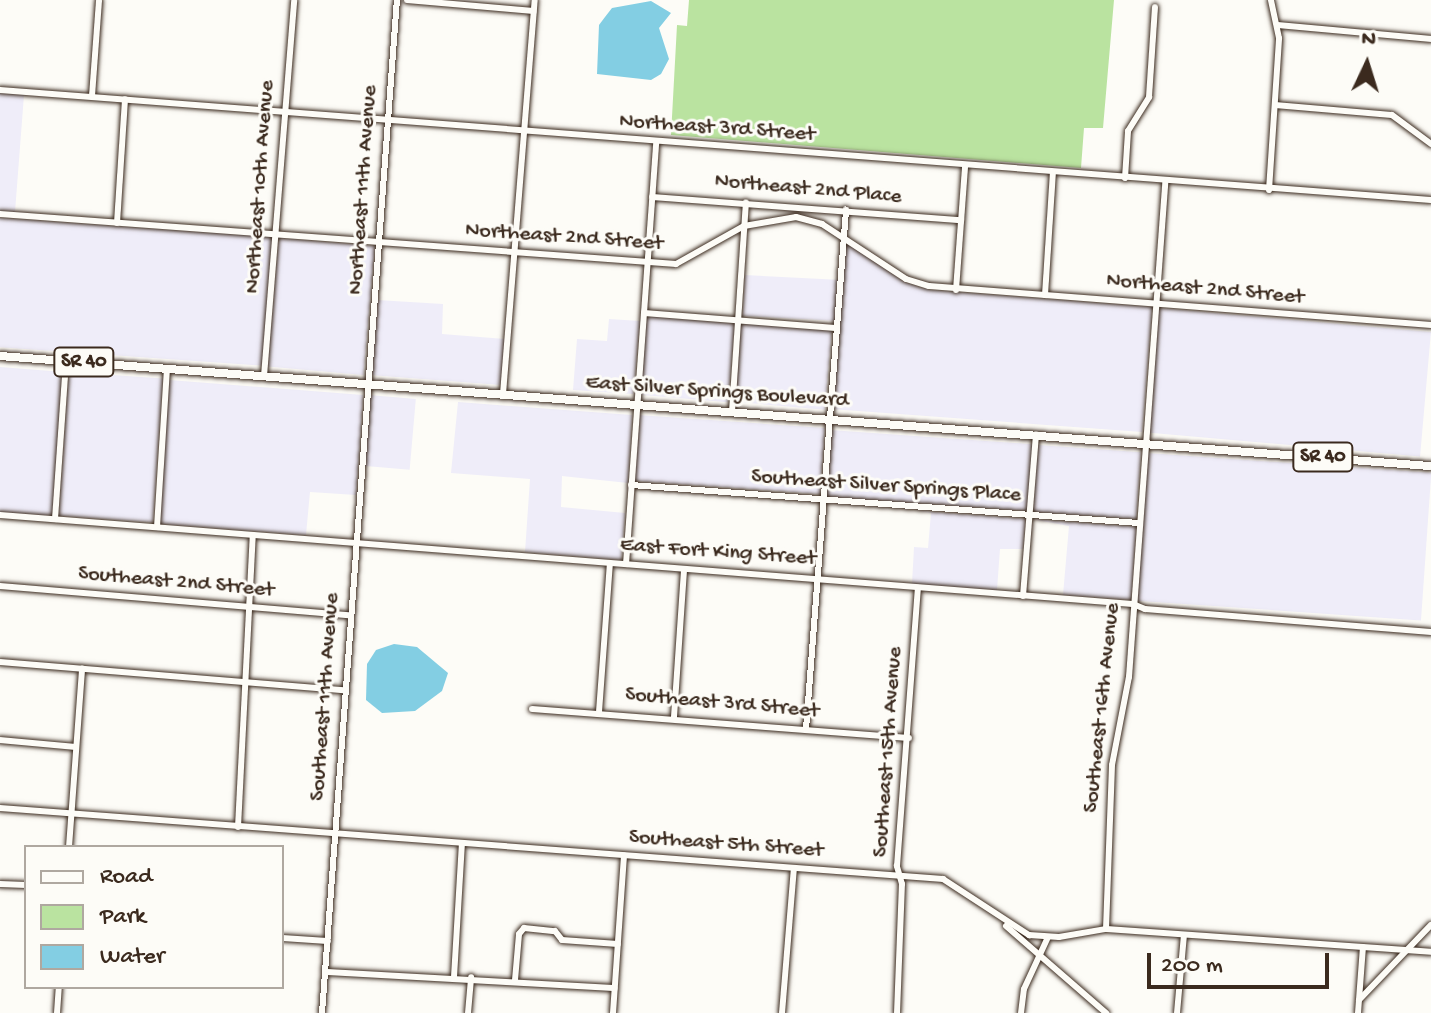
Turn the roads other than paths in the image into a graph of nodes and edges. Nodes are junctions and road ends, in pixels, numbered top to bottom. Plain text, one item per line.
1 (99, 0) edge
2 (294, 0) edge
3 (397, 0) edge
4 (407, 0) edge
5 (535, 0) edge
6 (1271, 0) edge
7 (1155, 7) dead end
8 (534, 11) junction
9 (1278, 25) junction
10 (1431, 39) edge
11 (0, 90) edge
12 (92, 96) junction
13 (125, 99) junction
14 (1275, 105) junction
15 (285, 112) junction
16 (386, 121) junction
17 (524, 133) junction
18 (656, 142) junction
19 (1431, 144) edge
20 (965, 166) junction
21 (1053, 172) junction
22 (1125, 178) junction
23 (1165, 181) junction
24 (1269, 190) junction
25 (652, 197) junction
26 (1431, 200) edge
27 (746, 202) junction
28 (794, 206) junction
29 (846, 210) junction
30 (0, 214) edge
31 (794, 217) junction
32 (961, 220) junction
33 (117, 223) junction
34 (744, 226) junction
35 (276, 234) junction
36 (844, 237) junction
37 (379, 243) junction
38 (515, 252) junction
39 (648, 262) junction
40 (956, 290) junction
41 (1045, 295) junction
42 (1155, 304) junction
43 (644, 313) junction
44 (739, 319) junction
45 (1431, 325) edge
46 (835, 328) junction
47 (0, 356) edge
48 (66, 361) junction
49 (167, 369) junction
50 (264, 376) junction
51 (366, 384) junction
52 (503, 394) junction
53 (636, 404) junction
54 (732, 412) junction
55 (827, 419) junction
56 (1036, 435) junction
57 (1145, 443) junction
58 (1431, 466) edge
59 (631, 485) junction
60 (822, 500) junction
61 (0, 515) edge
62 (1028, 515) junction
63 (55, 519) junction
64 (1139, 523) junction
65 (157, 527) junction
66 (253, 535) junction
67 (356, 543) junction
68 (610, 563) junction
69 (626, 564) junction
70 (684, 569) junction
71 (817, 579) junction
72 (0, 586) edge
73 (918, 588) junction
74 (1023, 596) junction
75 (1133, 604) junction
76 (249, 607) junction
77 (349, 615) junction
78 (1431, 632) edge
79 (0, 662) edge
80 (82, 668) junction
81 (246, 681) junction
82 (344, 690) junction
83 (532, 709) dead end
84 (599, 712) junction
85 (674, 717) junction
86 (806, 729) junction
87 (909, 738) junction
88 (0, 740) edge
89 (76, 747) junction
90 (0, 808) edge
91 (71, 813) junction
92 (238, 827) junction
93 (335, 834) junction
94 (462, 844) junction
95 (69, 845) edge
96 (624, 855) junction
97 (794, 868) junction
98 (901, 877) junction
99 (0, 884) edge
100 (24, 885) edge
101 (1002, 919) junction
102 (1431, 925) edge
103 (1106, 929) junction
104 (1184, 935) junction
105 (1048, 937) junction
106 (284, 938) edge
107 (328, 941) junction
108 (618, 944) junction
109 (1363, 947) junction
110 (1406, 950) junction
111 (1431, 952) edge
112 (1040, 955) junction
113 (326, 972) junction
114 (454, 977) junction
115 (471, 977) junction
116 (515, 980) junction
117 (615, 988) junction
118 (59, 989) edge
119 (1359, 1000) junction
120 (57, 1013) edge
121 (322, 1013) edge
122 (468, 1013) edge
123 (613, 1013) edge
124 (782, 1013) edge
125 (897, 1013) edge
126 (1021, 1013) edge
127 (1106, 1013) edge
128 (1177, 1013) edge
129 (1358, 1013) edge

1 - 12 street
2 - 15 street, Northeast 10th Avenue
3 - 16 street, Northeast 11th Avenue
4 - 8 street
5 - 8 street
6 - 9 street
7 - 22 street
8 - 17 street
9 - 10 street
9 - 14 street
11 - 12 street, Northeast 3rd Street
12 - 13 street, Northeast 3rd Street
13 - 15 street, Northeast 3rd Street
13 - 33 street
14 - 19 street
14 - 24 street
15 - 16 street, Northeast 3rd Street
15 - 35 street, Northeast 10th Avenue
16 - 17 street, Northeast 3rd Street
16 - 37 street, Northeast 11th Avenue
17 - 18 street, Northeast 3rd Street
17 - 38 street
18 - 20 street, Northeast 3rd Street
18 - 25 street
20 - 21 street, Northeast 3rd Street
20 - 32 street
21 - 22 street, Northeast 3rd Street
21 - 41 street
22 - 23 street, Northeast 3rd Street
23 - 24 street, Northeast 3rd Street
23 - 42 street, Southeast 16th Avenue
24 - 26 street, Northeast 3rd Street
25 - 27 street, Northeast 2nd Place
25 - 39 street
27 - 28 street, Northeast 2nd Place
27 - 34 street
28 - 29 street, Northeast 2nd Place
28 - 31 street
29 - 32 street, Northeast 2nd Place
29 - 36 street
30 - 33 street, Northeast 2nd Street
31 - 34 street, Northeast 2nd Street
31 - 36 street, Northeast 2nd Street
32 - 40 street
33 - 35 street, Northeast 2nd Street
34 - 39 street, Northeast 2nd Street
34 - 44 street
35 - 37 street, Northeast 2nd Street
35 - 50 street, Northeast 10th Avenue
36 - 40 street, Northeast 2nd Street
36 - 46 street
37 - 38 street, Northeast 2nd Street
37 - 51 street, Northeast 11th Avenue
38 - 39 street, Northeast 2nd Street
38 - 52 street
39 - 43 street
40 - 41 street, Northeast 2nd Street
41 - 42 street, Northeast 2nd Street
42 - 45 street, Northeast 2nd Street
42 - 57 street, Southeast 16th Avenue
43 - 44 street
43 - 53 street
44 - 46 street
44 - 54 street
46 - 55 street
47 - 48 main road, East Silver Springs Boulevard / SR 40
48 - 49 main road, East Silver Springs Boulevard / SR 40
48 - 63 street
49 - 50 main road, East Silver Springs Boulevard / SR 40
49 - 65 street
50 - 51 main road, East Silver Springs Boulevard / SR 40
51 - 52 main road, East Silver Springs Boulevard / SR 40
51 - 67 street, Southeast 11th Avenue
52 - 53 main road, East Silver Springs Boulevard / SR 40
53 - 54 main road, East Silver Springs Boulevard / SR 40
53 - 59 street
54 - 55 main road, East Silver Springs Boulevard / SR 40
55 - 56 main road, East Silver Springs Boulevard / SR 40
55 - 60 street
56 - 57 main road, East Silver Springs Boulevard / SR 40
56 - 62 street
57 - 58 main road, East Silver Springs Boulevard / SR 40
57 - 64 street, Southeast 16th Avenue
59 - 60 street, Southeast Silver Springs Place
59 - 69 street
60 - 62 street, Southeast Silver Springs Place
60 - 71 street
61 - 63 street, East Fort King Street
62 - 64 street, Southeast Silver Springs Place
62 - 74 street
63 - 65 street, East Fort King Street
64 - 75 street, Southeast 16th Avenue
65 - 66 street, East Fort King Street
66 - 67 street, East Fort King Street
66 - 76 street
67 - 68 street, East Fort King Street
67 - 77 street, Southeast 11th Avenue
68 - 69 street, East Fort King Street
68 - 84 street
69 - 70 street, East Fort King Street
70 - 71 street, East Fort King Street
70 - 85 street
71 - 73 street, East Fort King Street
71 - 86 street
72 - 76 street, Southeast 2nd Street
73 - 74 street, East Fort King Street
73 - 87 street, Southeast 15th Avenue
74 - 75 street, East Fort King Street
75 - 78 street, East Fort King Street
75 - 103 street, Southeast 16th Avenue
76 - 77 street, Southeast 2nd Street
76 - 81 street
77 - 82 street, Southeast 11th Avenue
79 - 80 street
80 - 81 street
80 - 89 street
81 - 82 street
81 - 92 street
82 - 93 street, Southeast 11th Avenue
83 - 84 street, Southeast 3rd Street
84 - 85 street, Southeast 3rd Street
85 - 86 street, Southeast 3rd Street
86 - 87 street, Southeast 3rd Street
87 - 98 street, Southeast 15th Avenue
88 - 89 street
89 - 91 street
90 - 91 street, Southeast 5th Street
91 - 92 street, Southeast 5th Street
91 - 95 street
92 - 93 street, Southeast 5th Street
93 - 94 street, Southeast 5th Street
93 - 107 street, Southeast 11th Avenue
94 - 96 street, Southeast 5th Street
94 - 114 street
96 - 97 street, Southeast 5th Street
96 - 108 street
97 - 98 street, Southeast 5th Street
97 - 124 street
98 - 101 street, Southeast 5th Street
98 - 125 street, Southeast 15th Avenue
99 - 100 street
101 - 105 street, Southeast 5th Street
101 - 112 street
102 - 110 street
103 - 104 street, Southeast 5th Street
103 - 105 street, Southeast 5th Street
104 - 109 street, Southeast 5th Street
104 - 128 street
105 - 112 street
106 - 107 street
107 - 113 street, Southeast 11th Avenue
108 - 116 street
108 - 117 street
109 - 110 street, Southeast 5th Street
109 - 119 street
110 - 111 street, Southeast 5th Street
110 - 119 street
112 - 126 street
112 - 127 street
113 - 114 street
113 - 121 street, Southeast 11th Avenue
114 - 115 street
115 - 116 street
115 - 122 street
116 - 117 street
117 - 123 street
118 - 120 street
119 - 129 street

